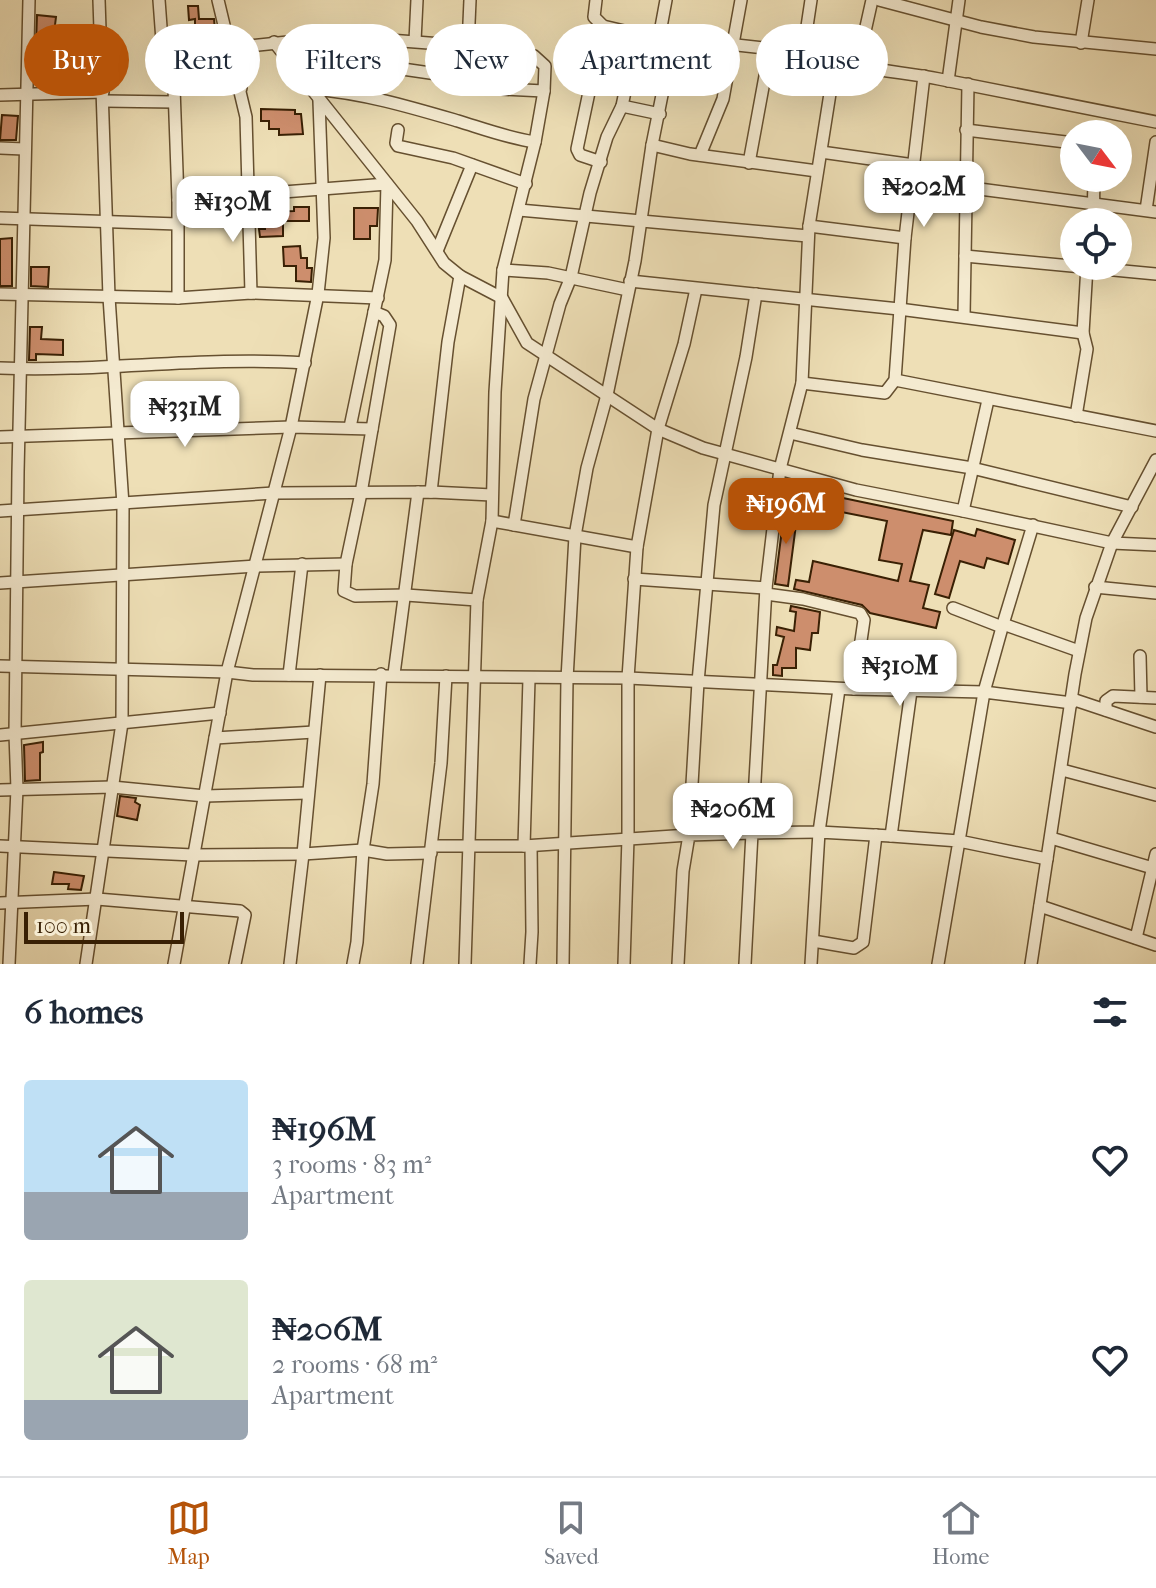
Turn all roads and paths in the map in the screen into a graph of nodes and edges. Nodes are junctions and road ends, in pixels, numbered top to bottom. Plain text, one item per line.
1 (29, 0) edge
2 (99, 0) edge
3 (159, 0) edge
4 (218, 0) edge
5 (417, 0) edge
6 (470, 0) edge
7 (596, 0) edge
8 (666, 0) edge
9 (741, 0) edge
10 (811, 0) edge
11 (872, 0) edge
12 (879, 0) edge
13 (959, 0) edge
14 (1088, 0) edge
15 (957, 20) junction
16 (28, 24) edge
17 (161, 24) edge
18 (224, 24) edge
19 (469, 24) edge
20 (601, 24) edge
21 (662, 24) edge
22 (737, 24) edge
23 (807, 24) edge
24 (867, 24) edge
25 (409, 41) edge
26 (415, 41) junction
27 (274, 42) joint
28 (425, 42) edge
29 (1081, 43) junction
30 (260, 44) edge
31 (276, 44) edge
32 (1156, 49) edge
33 (537, 57) edge
34 (409, 70) edge
35 (888, 71) edge
36 (924, 76) junction
37 (948, 81) junction
38 (968, 84) junction
39 (544, 91) junction
40 (24, 92) edge
41 (0, 95) edge
42 (26, 96) edge
43 (88, 96) edge
44 (174, 96) edge
45 (242, 96) edge
46 (316, 96) edge
47 (365, 96) edge
48 (588, 96) edge
49 (624, 96) edge
50 (663, 96) edge
51 (724, 96) edge
52 (761, 96) edge
53 (830, 96) edge
54 (103, 97) junction
55 (319, 101) junction
56 (174, 102) junction
57 (622, 106) junction
58 (660, 114) junction
59 (1156, 122) edge
60 (398, 130) dead end
61 (966, 130) junction
62 (1060, 141) edge
63 (535, 142) junction
64 (1156, 142) edge
65 (652, 145) junction
66 (0, 148) edge
67 (24, 149) junction
68 (821, 152) junction
69 (700, 155) junction
70 (601, 162) junction
71 (749, 163) junction
72 (472, 165) junction
73 (914, 165) junction
74 (817, 171) junction
75 (387, 184) junction
76 (526, 184) junction
77 (964, 187) junction
78 (322, 189) junction
79 (1092, 192) edge
80 (249, 194) junction
81 (178, 200) junction
82 (1095, 205) junction
83 (1095, 208) edge
84 (519, 210) junction
85 (1151, 211) edge
86 (583, 216) junction
87 (0, 218) edge
88 (22, 218) junction
89 (639, 221) junction
90 (107, 223) junction
91 (178, 224) junction
92 (808, 231) junction
93 (905, 238) junction
94 (437, 251) junction
95 (965, 256) junction
96 (1060, 265) edge
97 (503, 270) junction
98 (1132, 272) edge
99 (1156, 274) edge
100 (460, 276) junction
101 (571, 277) junction
102 (1086, 280) edge
103 (629, 286) junction
104 (696, 289) junction
105 (251, 293) junction
106 (0, 294) edge
107 (318, 294) junction
108 (756, 294) junction
109 (22, 295) junction
110 (109, 297) junction
111 (178, 298) junction
112 (378, 298) junction
113 (502, 298) junction
114 (806, 298) junction
115 (899, 309) junction
116 (374, 312) junction
117 (964, 316) junction
118 (1083, 333) junction
119 (546, 354) junction
120 (305, 363) junction
121 (0, 368) edge
122 (114, 368) junction
123 (22, 369) junction
124 (895, 380) junction
125 (802, 383) junction
126 (607, 395) junction
127 (988, 400) junction
128 (1076, 416) junction
129 (291, 427) junction
130 (350, 427) junction
131 (372, 429) junction
132 (658, 429) junction
133 (1156, 431) edge
134 (790, 433) junction
135 (119, 434) junction
136 (0, 437) edge
137 (19, 437) junction
138 (724, 453) junction
139 (1156, 460) edge
140 (972, 468) junction
141 (780, 469) junction
142 (425, 492) junction
143 (274, 493) junction
144 (361, 493) junction
145 (492, 495) junction
146 (123, 505) junction
147 (1132, 507) junction
148 (0, 511) edge
149 (19, 511) junction
150 (963, 511) junction
151 (492, 521) junction
152 (514, 525) junction
153 (1033, 525) junction
154 (575, 536) junction
155 (1112, 543) junction
156 (1156, 545) edge
157 (637, 547) junction
158 (302, 564) junction
159 (346, 564) junction
160 (257, 566) junction
161 (121, 577) junction
162 (634, 579) junction
163 (706, 582) junction
164 (0, 583) edge
165 (18, 583) junction
166 (1095, 587) junction
167 (766, 591) junction
168 (1156, 593) edge
169 (406, 595) junction
170 (477, 600) junction
171 (953, 608) dead end
172 (1003, 626) junction
173 (1079, 651) junction
174 (1140, 656) dead end
175 (0, 666) edge
176 (15, 666) junction
177 (122, 669) junction
178 (227, 672) junction
179 (381, 674) junction
180 (394, 674) junction
181 (289, 675) junction
182 (320, 675) junction
183 (446, 676) junction
184 (475, 677) junction
185 (628, 678) junction
186 (529, 679) junction
187 (567, 679) junction
188 (698, 682) junction
189 (762, 685) junction
190 (839, 689) junction
191 (854, 689) junction
192 (911, 691) junction
193 (984, 692) junction
194 (1141, 697) junction
195 (1156, 698) edge
196 (1072, 701) junction
197 (1106, 710) junction
198 (220, 713) junction
199 (122, 723) junction
200 (1156, 727) edge
201 (314, 732) junction
202 (15, 734) junction
203 (0, 735) edge
204 (215, 738) junction
205 (1062, 770) junction
206 (112, 787) junction
207 (17, 789) junction
208 (0, 790) edge
209 (308, 793) junction
210 (1156, 795) edge
211 (205, 796) junction
212 (819, 832) junction
213 (752, 833) junction
214 (689, 835) junction
215 (876, 835) junction
216 (891, 836) junction
217 (628, 838) junction
218 (1051, 838) junction
219 (959, 841) junction
220 (563, 843) junction
221 (0, 846) edge
222 (469, 846) junction
223 (528, 846) junction
224 (15, 847) junction
225 (432, 849) junction
226 (363, 850) junction
227 (104, 851) junction
228 (303, 854) junction
229 (1156, 854) edge
230 (193, 855) junction
231 (1047, 859) junction
232 (1155, 869) edge
233 (97, 899) junction
234 (6, 902) edge
235 (1040, 906) junction
236 (183, 907) junction
237 (1136, 938) junction
238 (813, 941) junction
239 (1156, 945) edge
240 (9, 964) edge
241 (86, 964) edge
242 (174, 964) edge
243 (235, 964) edge
244 (290, 964) edge
245 (353, 964) edge
246 (417, 964) edge
247 (465, 964) edge
248 (530, 964) edge
249 (563, 964) edge
250 (624, 964) edge
251 (678, 964) edge
252 (745, 964) edge
253 (811, 964) edge
254 (938, 964) edge
255 (1031, 964) edge

1 - 16 street
2 - 54 street
3 - 17 street
4 - 18 street
5 - 26 street
6 - 19 street
7 - 20 street
8 - 21 street
9 - 22 street
10 - 23 street
11 - 24 street
12 - 15 street
13 - 15 street
14 - 29 street
15 - 29 street
15 - 37 street
25 - 26 street
26 - 28 street
27 - 30 street
27 - 31 street
29 - 32 street
33 - 39 street
34 - 39 street
35 - 36 street
36 - 37 street
36 - 73 street
37 - 38 street
38 - 59 street
38 - 61 street
39 - 63 street
40 - 41 street
42 - 67 street
43 - 54 street
44 - 56 street
45 - 80 street
46 - 55 street
47 - 63 street
48 - 70 street
49 - 57 street
50 - 58 street
51 - 69 street
52 - 71 street
53 - 68 street
54 - 56 street
54 - 90 street
55 - 75 street
55 - 78 street
56 - 81 street
57 - 58 street
57 - 70 street
58 - 65 street
60 - 72 street
61 - 62 street
61 - 77 street
63 - 76 street
64 - 85 street
65 - 69 street
65 - 89 street
66 - 67 street
67 - 88 street
68 - 73 street
68 - 74 street
69 - 71 street
70 - 86 street
71 - 74 street
72 - 76 street
72 - 94 street
73 - 93 street
74 - 92 street
75 - 78 street
75 - 94 street
75 - 112 street
76 - 84 street
77 - 82 street
77 - 95 street
78 - 80 street
78 - 107 street
79 - 82 street
80 - 81 street
80 - 105 street
81 - 91 street
82 - 83 street
82 - 85 street
84 - 86 street
84 - 97 street
86 - 89 street
86 - 101 street
87 - 88 street
88 - 90 street
88 - 109 street
89 - 92 street
89 - 103 street
90 - 91 street
90 - 110 street
91 - 111 street
92 - 93 street
92 - 114 street
93 - 115 street
94 - 100 street
95 - 96 street
95 - 117 street
97 - 101 street
97 - 113 street
98 - 99 street
100 - 113 street
100 - 142 street
101 - 103 street
101 - 119 street
102 - 118 street
103 - 104 street
103 - 126 street
104 - 108 street
104 - 132 street
105 - 107 street
105 - 111 street
106 - 109 street
107 - 112 street
107 - 120 street
108 - 114 street
108 - 138 street
109 - 110 street
109 - 123 street
110 - 111 street
110 - 122 street
112 - 116 street
113 - 119 street
113 - 145 street
114 - 115 street
114 - 125 street
115 - 117 street
115 - 124 street
116 - 130 street
116 - 131 street
117 - 118 street
118 - 128 street
119 - 126 street
119 - 152 street
120 - 122 street
120 - 129 street
121 - 123 street
122 - 123 street
122 - 135 street
123 - 137 street
124 - 125 street
124 - 127 street
125 - 134 street
126 - 132 street
126 - 154 street
127 - 128 street
127 - 140 street
128 - 133 street
129 - 130 street
129 - 135 street
129 - 143 street
130 - 131 street
131 - 144 street
132 - 138 street
132 - 157 street
134 - 140 street
134 - 141 street
135 - 137 street
135 - 146 street
136 - 137 street
137 - 149 street
138 - 141 street
138 - 163 street
139 - 147 street
140 - 147 street
140 - 150 street
141 - 150 street
141 - 167 street
142 - 144 street
142 - 145 street
142 - 169 street
143 - 144 street
143 - 146 street
143 - 160 street
144 - 159 street
145 - 151 street
146 - 149 street
146 - 161 street
147 - 155 street
148 - 149 street
149 - 165 street
150 - 153 street
151 - 152 street
151 - 170 street
152 - 154 street
153 - 155 street
153 - 172 street
154 - 157 street
154 - 187 street
155 - 156 street
155 - 166 street
157 - 162 street
158 - 159 street
158 - 160 street
158 - 181 street
159 - 169 street
160 - 161 street
160 - 178 street
161 - 165 street
161 - 177 street
162 - 163 street
162 - 185 street
163 - 167 street
163 - 188 street
164 - 165 street
165 - 176 street
166 - 168 street
166 - 173 street
167 - 189 street
167 - 191 street
169 - 170 street
169 - 180 street
170 - 184 street
171 - 172 street
172 - 173 street
172 - 193 street
173 - 196 street
174 - 194 street
175 - 176 street
176 - 177 street
176 - 202 street
177 - 178 street
177 - 199 street
178 - 181 street
178 - 198 street
179 - 180 street
179 - 182 street
179 - 226 street
180 - 183 street
181 - 182 street
182 - 201 street
183 - 184 street
183 - 225 street
184 - 186 street
184 - 222 street
185 - 187 street
185 - 188 street
185 - 217 street
186 - 187 street
186 - 223 street
187 - 220 street
188 - 189 street
188 - 214 street
189 - 190 street
189 - 213 street
190 - 191 street
190 - 212 street
191 - 192 street
192 - 193 street
192 - 216 street
193 - 196 street
193 - 219 street
194 - 195 street
194 - 197 street
196 - 197 street
196 - 205 street
197 - 200 street
198 - 199 street
198 - 204 street
199 - 202 street
199 - 206 street
201 - 204 street
201 - 209 street
202 - 203 street
202 - 207 street
204 - 211 street
205 - 210 street
205 - 218 street
206 - 207 street
206 - 211 street
206 - 227 street
207 - 208 street
207 - 224 street
209 - 211 street
209 - 228 street
211 - 230 street
212 - 213 street
212 - 215 street
212 - 238 street
213 - 214 street
213 - 252 street
214 - 217 street
214 - 251 street
215 - 216 street
215 - 238 street
216 - 219 street
217 - 220 street
217 - 250 street
218 - 231 street
218 - 232 street
219 - 231 street
219 - 254 street
220 - 223 street
220 - 249 street
221 - 224 street
222 - 223 street
222 - 225 street
222 - 247 street
223 - 248 street
224 - 227 street
224 - 234 street
225 - 226 street
225 - 246 street
226 - 228 street
226 - 245 street
227 - 230 street
227 - 233 street
228 - 230 street
228 - 244 street
229 - 232 street
230 - 236 street
231 - 235 street
232 - 237 street
233 - 234 street
233 - 236 street
233 - 241 street
234 - 240 street
235 - 237 street
235 - 255 street
236 - 242 street
236 - 243 street
237 - 239 street
238 - 253 street

